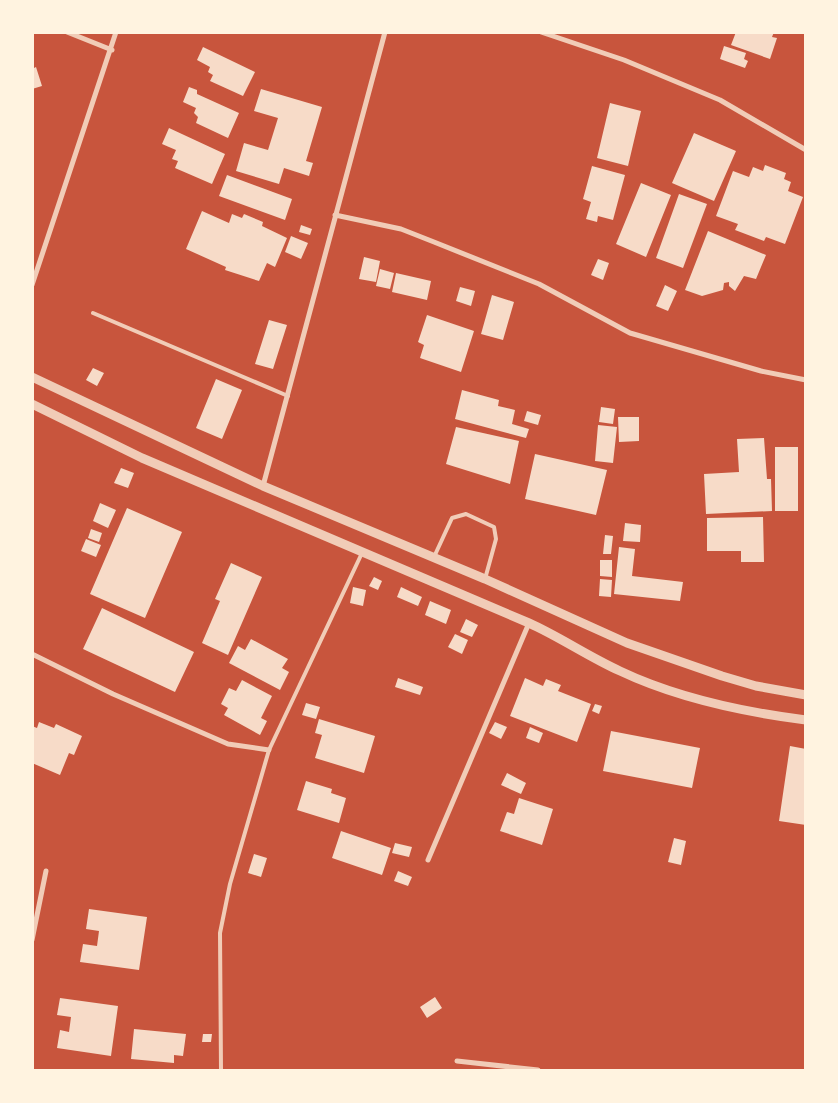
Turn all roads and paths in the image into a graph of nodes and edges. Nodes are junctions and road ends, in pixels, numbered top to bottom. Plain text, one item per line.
1 (67, 32) edge
2 (116, 32) edge
3 (385, 32) edge
4 (541, 32) edge
5 (112, 50) junction
6 (806, 150) edge
7 (335, 215) junction
8 (32, 286) edge
9 (93, 312) dead end
10 (32, 377) edge
11 (806, 380) edge
12 (288, 396) junction
13 (32, 404) edge
14 (262, 486) junction
15 (362, 553) junction
16 (434, 558) junction
17 (485, 579) junction
18 (529, 623) junction
19 (32, 654) edge
20 (806, 695) edge
21 (806, 720) edge
22 (269, 750) junction
23 (428, 860) dead end
24 (46, 870) dead end
25 (32, 940) edge
26 (457, 1061) dead end
27 (221, 1070) edge
28 (538, 1070) edge

1 - 5 street
2 - 5 street
3 - 7 street
4 - 6 street
5 - 8 street
7 - 11 street
7 - 12 street
9 - 12 lane
10 - 14 street
12 - 14 street
13 - 15 street
14 - 16 street
15 - 18 street
15 - 22 lane
16 - 17 street
16 - 17 lane
17 - 20 street
18 - 21 street
18 - 23 street
19 - 22 street
22 - 27 lane
24 - 25 street
26 - 28 street

